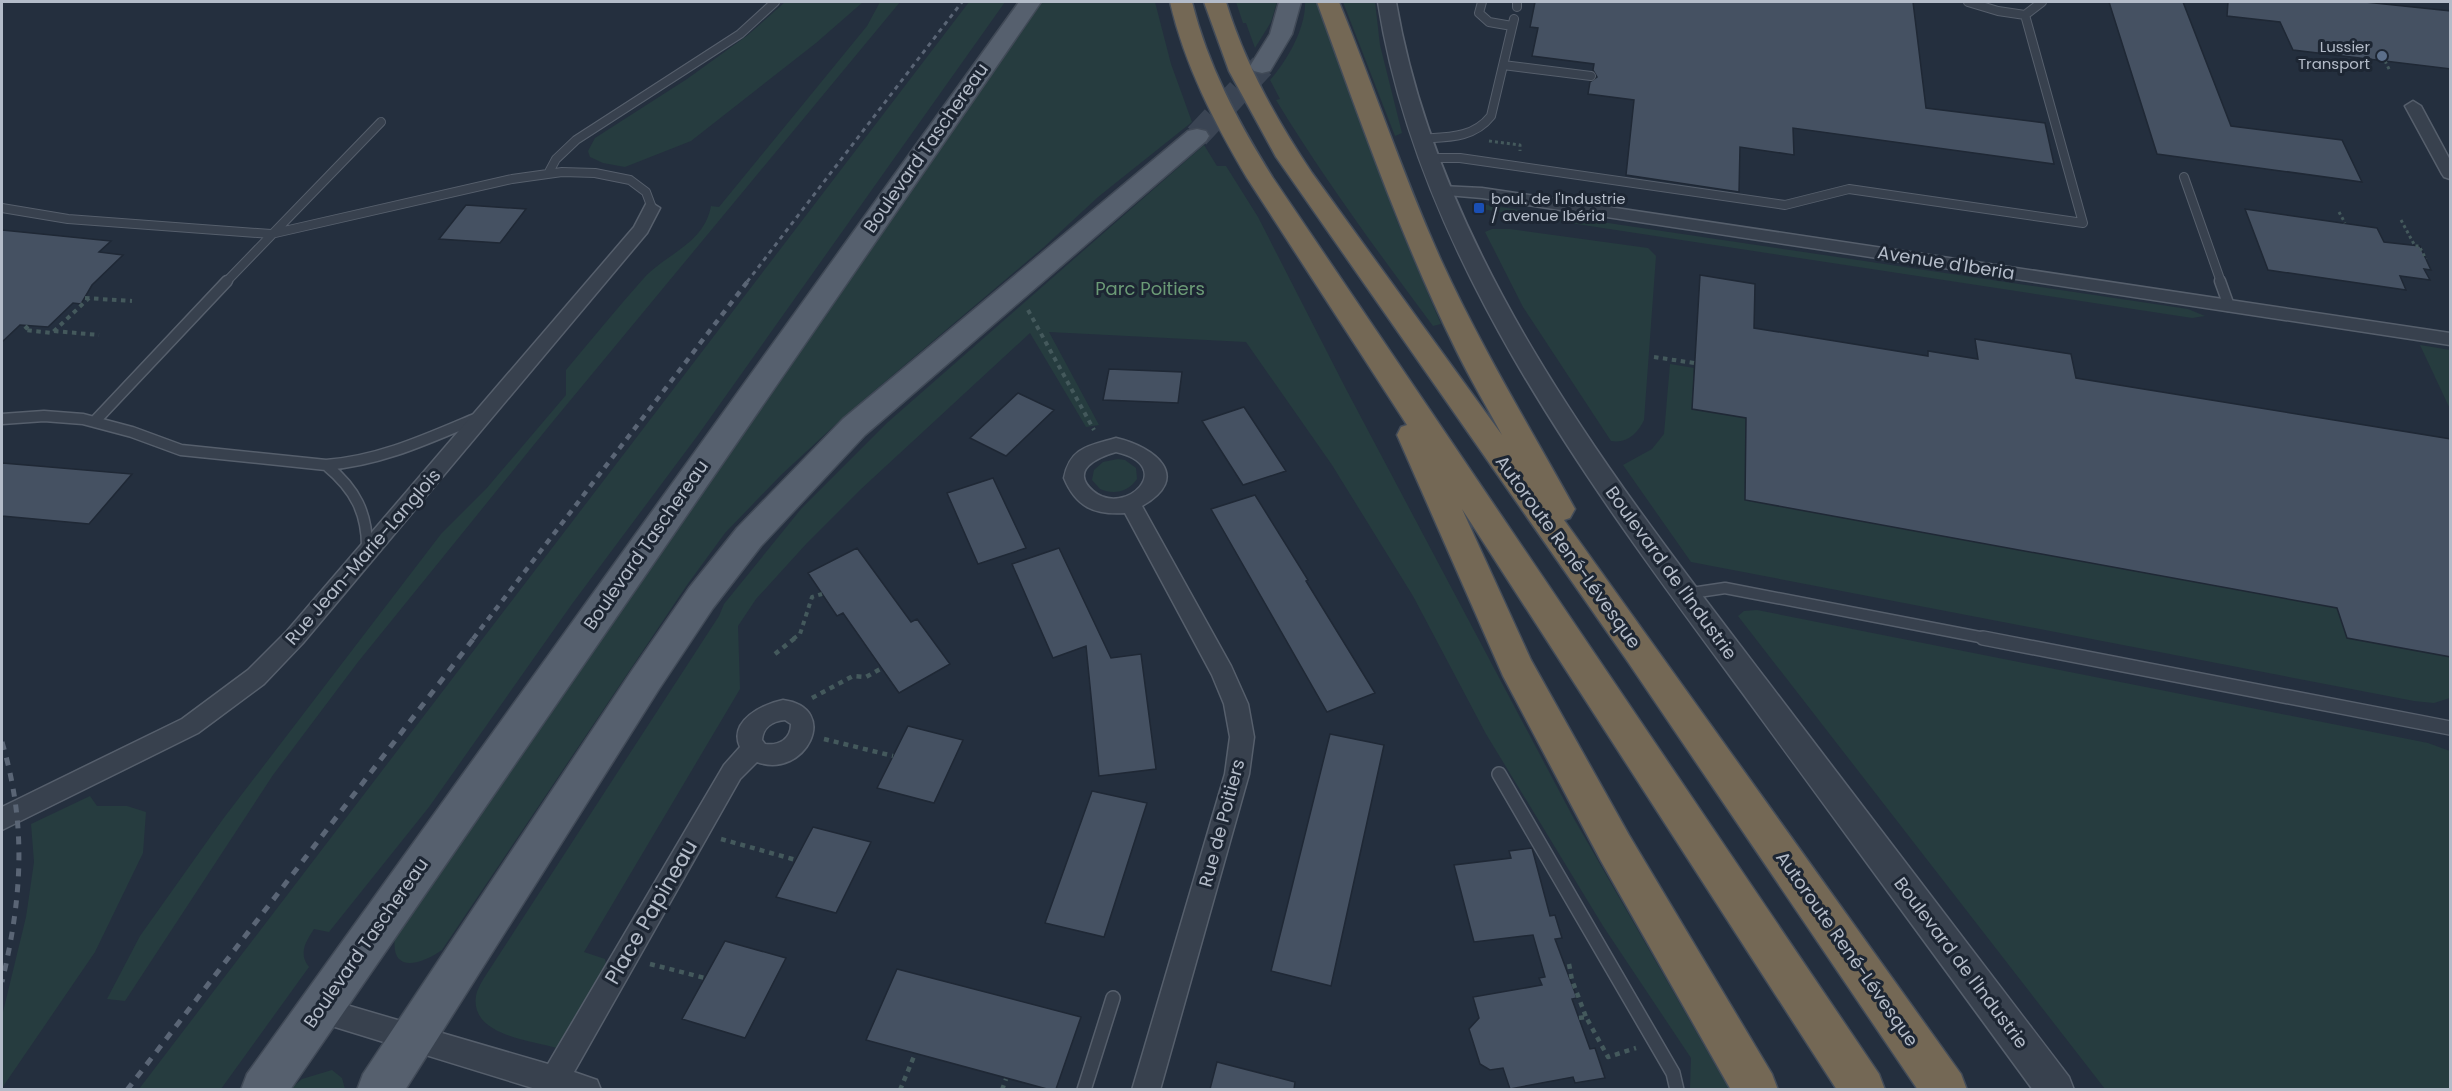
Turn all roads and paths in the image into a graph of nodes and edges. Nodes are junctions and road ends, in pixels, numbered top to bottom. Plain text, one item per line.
1 (775, 2) edge
2 (1030, 2) edge
3 (1181, 2) edge
4 (1215, 2) edge
5 (1290, 2) edge
6 (1328, 2) edge
7 (1387, 2) edge
8 (1482, 2) edge
9 (1968, 2) edge
10 (2042, 2) edge
11 (2025, 15) junction
12 (2385, 61) dead end
13 (1503, 65) junction
14 (1262, 66) tunnel mouth
15 (2390, 71) dead end
16 (1592, 76) dead end
17 (2413, 106) dead end
18 (381, 122) dead end
19 (1197, 136) tunnel mouth
20 (1423, 149) junction
21 (549, 172) junction
22 (2451, 174) edge
23 (2184, 177) dead end
24 (1441, 191) junction
25 (2, 208) edge
26 (652, 208) joint
27 (2340, 212) dead end
28 (2401, 220) dead end
29 (2345, 223) dead end
30 (271, 234) junction
31 (2426, 259) dead end
32 (132, 301) dead end
33 (2229, 306) junction
34 (28, 326) dead end
35 (1037, 326) dead end
36 (54, 331) junction
37 (99, 335) dead end
38 (2451, 339) edge
39 (1374, 352) junction
40 (1654, 357) dead end
41 (1694, 363) dead end
42 (483, 416) junction
43 (2, 419) edge
44 (95, 421) junction
45 (1098, 436) dead end
46 (326, 465) junction
47 (1130, 503) dead end
48 (367, 552) junction
49 (822, 594) dead end
50 (1685, 594) junction
51 (1640, 652) junction
52 (775, 654) dead end
53 (882, 669) dead end
54 (791, 711) junction
55 (2451, 728) edge
56 (803, 734) junction
57 (754, 749) junction
58 (893, 756) dead end
59 (1499, 774) dead end
60 (2, 819) edge
61 (697, 833) junction
62 (796, 860) dead end
63 (625, 958) junction
64 (1569, 964) dead end
65 (705, 978) dead end
66 (1113, 998) dead end
67 (319, 1010) junction
68 (1586, 1017) junction
69 (1579, 1018) dead end
70 (411, 1038) junction
71 (915, 1054) dead end
72 (1667, 1062) junction
73 (1006, 1079) dead end
74 (554, 1080) junction
75 (263, 1089) edge
76 (379, 1089) edge
77 (587, 1089) edge
78 (900, 1089) edge
79 (1002, 1089) edge
80 (1084, 1089) edge
81 (1146, 1089) edge
82 (1677, 1089) edge
83 (1756, 1089) edge
84 (1863, 1089) edge
85 (1945, 1089) edge
86 (2056, 1089) edge

1 - 21 lane
2 - 67 main road, Boulevard Taschereau
3 - 39 highway
4 - 51 highway, Autoroute René-Lévesque
5 - 14 main road
6 - 51 highway
7 - 20 street, Boulevard de l'Industrie
8 - 13 lane
9 - 11 lane
10 - 11 lane
11 - 20 lane
12 - 15 path
13 - 16 lane
13 - 20 lane
17 - 22 street
18 - 30 lane
19 - 70 main road
20 - 24 street, Boulevard de l'Industrie
21 - 26 lane
21 - 30 lane
23 - 33 lane
24 - 33 street, Avenue d'Iberia
24 - 50 street, Boulevard de l'Industrie
25 - 30 lane
26 - 42 street, Rue Jean-Marie-Langlois
27 - 29 path
28 - 31 path
30 - 44 lane
32 - 36 path
33 - 38 street, Avenue d'Iberia
34 - 36 path
35 - 45 path
36 - 37 path
39 - 83 highway
39 - 84 highway
40 - 41 path
42 - 46 lane
42 - 48 street, Rue Jean-Marie-Langlois
43 - 44 lane
44 - 46 lane
46 - 48 lane
47 - 81 street, Rue de Poitiers
48 - 60 street, Rue Jean-Marie-Langlois
49 - 52 path
50 - 55 lane
50 - 86 street, Boulevard de l'Industrie
51 - 85 highway, Autoroute René-Lévesque
53 - 54 path
54 - 56 street
54 - 57 street
56 - 57 street
56 - 58 path
57 - 61 street, Place Papineau
59 - 72 lane
61 - 62 path
61 - 63 street, Place Papineau
63 - 65 path
63 - 74 street, Place Papineau
64 - 68 path
66 - 80 lane
67 - 70 street
67 - 75 main road, Boulevard Taschereau
68 - 69 path
68 - 72 path
70 - 74 street
70 - 76 main road
71 - 78 path
72 - 82 lane
73 - 79 path
74 - 77 street

